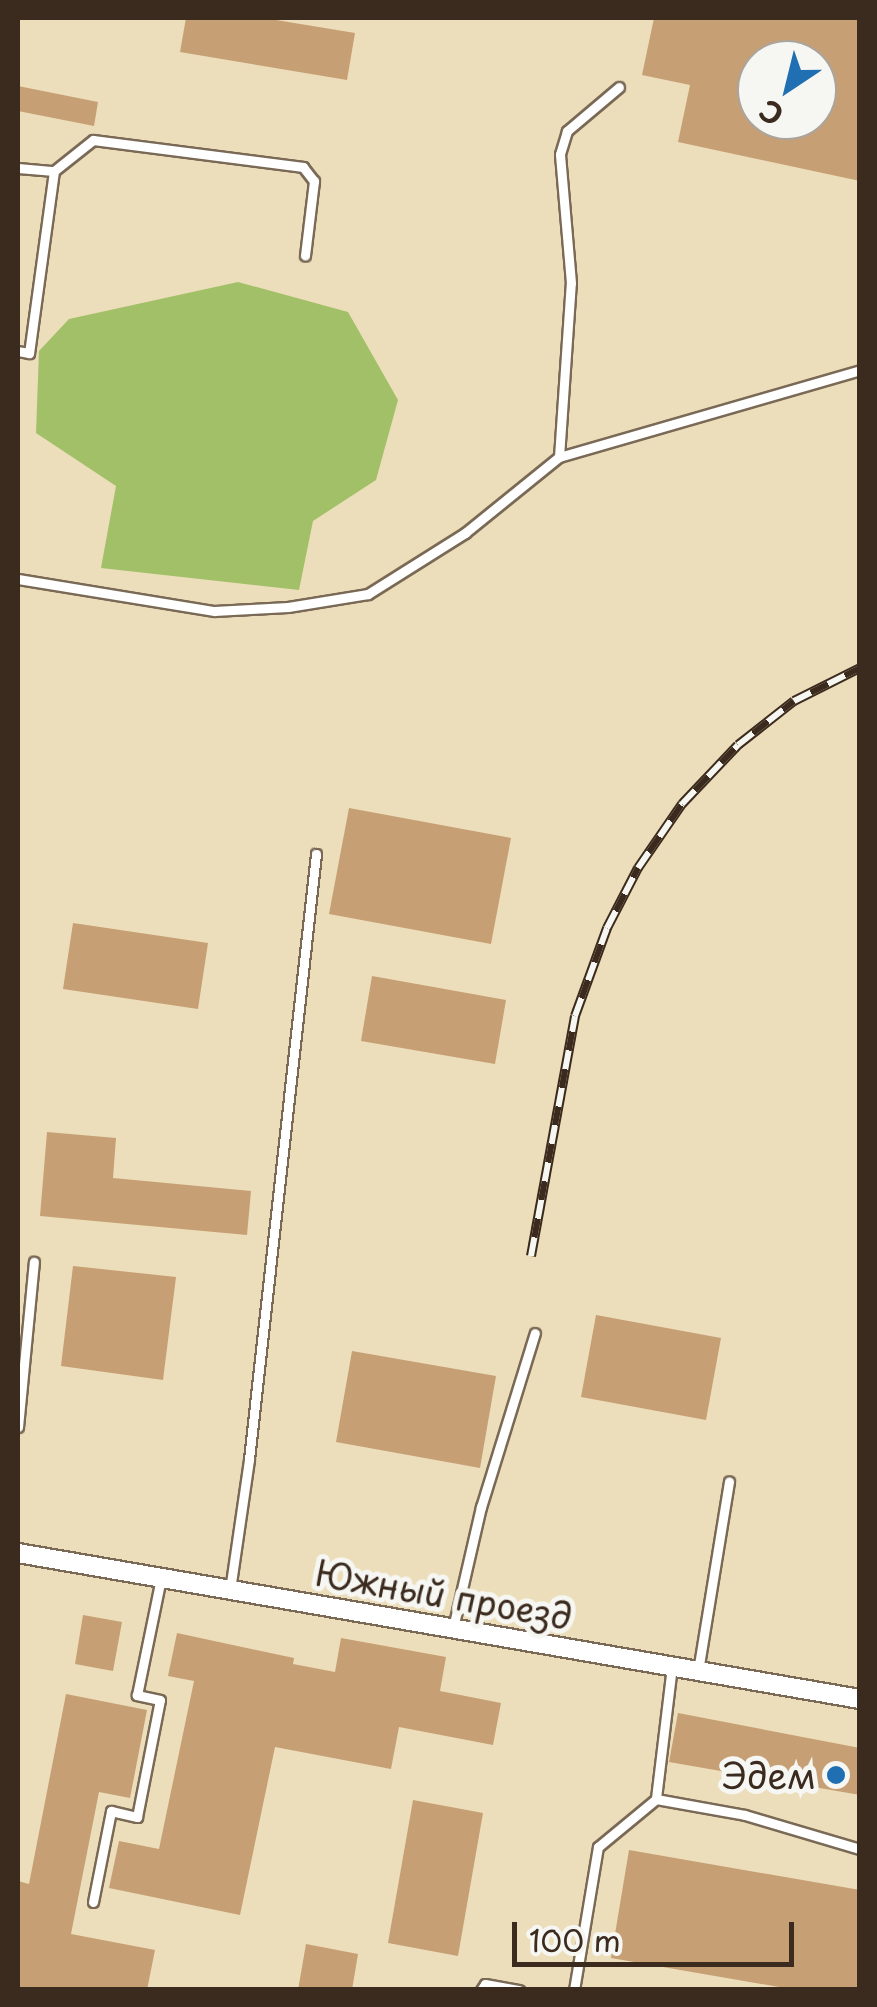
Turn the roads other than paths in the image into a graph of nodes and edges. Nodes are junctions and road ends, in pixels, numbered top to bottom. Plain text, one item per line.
1 (619, 87) dead end
2 (18, 168) edge
3 (54, 172) junction
4 (305, 255) dead end
5 (18, 352) edge
6 (860, 370) edge
7 (559, 457) junction
8 (18, 579) edge
9 (316, 854) dead end
10 (34, 1262) dead end
11 (535, 1333) dead end
12 (18, 1427) edge
13 (729, 1482) dead end
14 (18, 1552) edge
15 (162, 1578) junction
16 (230, 1590) junction
17 (453, 1628) junction
18 (672, 1666) junction
19 (698, 1671) junction
20 (860, 1699) edge
21 (656, 1799) junction
22 (860, 1849) edge
23 (93, 1902) dead end
24 (480, 1990) edge
25 (519, 1990) edge
26 (574, 1990) edge

1 - 7 lane
2 - 3 lane
3 - 4 lane
3 - 5 lane
6 - 7 lane
7 - 8 lane
9 - 16 lane
10 - 12 lane
11 - 17 lane
13 - 19 lane
14 - 15 street, Южный проезд
15 - 16 street, Южный проезд
15 - 23 lane
16 - 17 street, Южный проезд
17 - 18 street, Южный проезд
18 - 19 street, Южный проезд
18 - 21 lane
19 - 20 street, Южный проезд
21 - 22 lane
21 - 26 lane
24 - 25 lane

